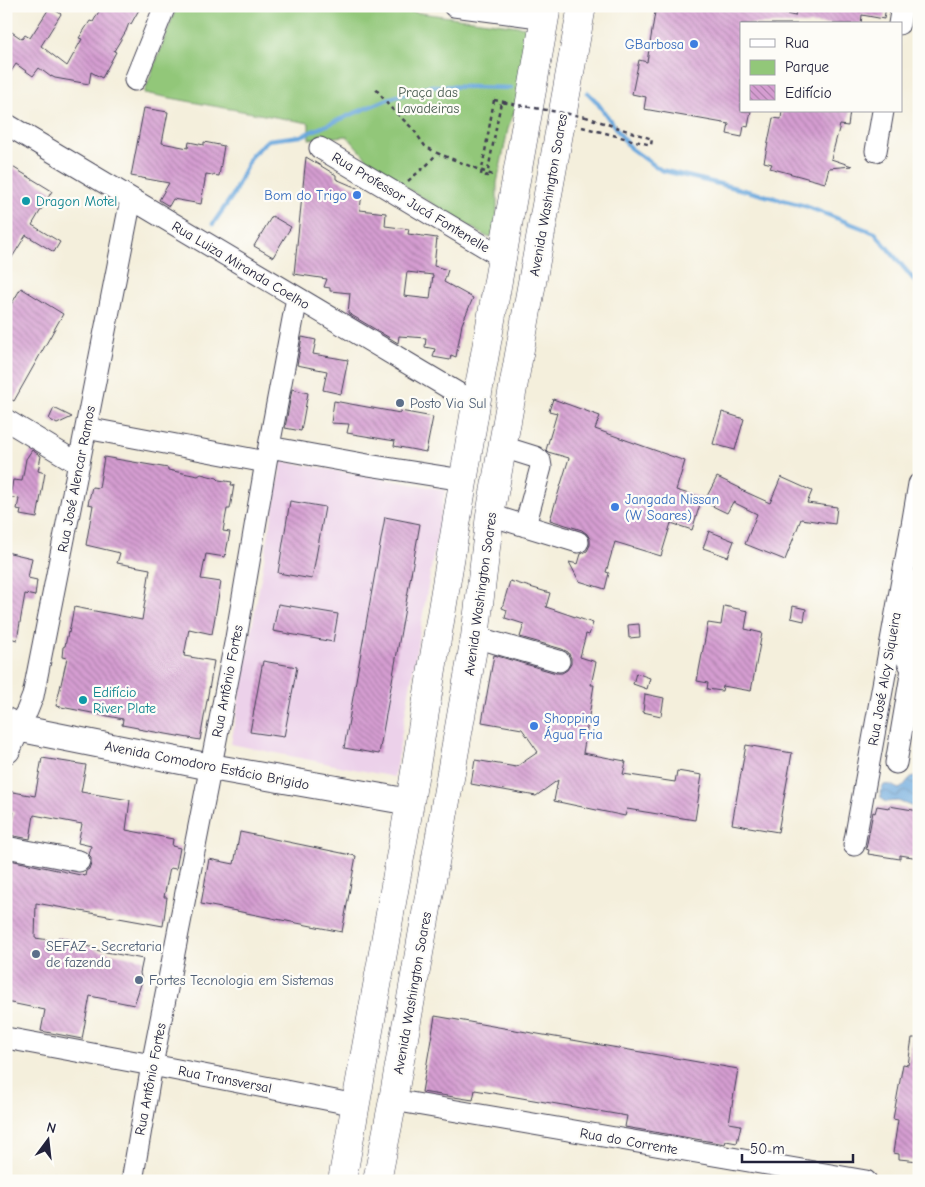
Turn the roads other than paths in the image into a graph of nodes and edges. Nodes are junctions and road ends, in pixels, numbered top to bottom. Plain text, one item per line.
1 (165, 6) edge
2 (454, 6) edge
3 (582, 6) edge
4 (902, 6) edge
5 (546, 12) edge
6 (899, 22) edge
7 (135, 80) dead end
8 (883, 112) edge
9 (6, 124) edge
10 (320, 148) dead end
11 (876, 150) dead end
12 (131, 199) junction
13 (502, 257) junction
14 (297, 298) junction
15 (476, 404) junction
16 (6, 420) edge
17 (86, 428) junction
18 (503, 446) junction
19 (268, 454) junction
20 (79, 464) junction
21 (463, 480) junction
22 (919, 484) edge
23 (490, 515) junction
24 (525, 526) junction
25 (578, 542) dead end
26 (919, 580) edge
27 (475, 637) junction
28 (559, 661) dead end
29 (915, 673) edge
30 (9, 740) edge
31 (896, 763) dead end
32 (211, 767) junction
33 (410, 802) junction
34 (854, 845) dead end
35 (6, 847) edge
36 (79, 861) dead end
37 (6, 1038) edge
38 (152, 1065) junction
39 (393, 1100) junction
40 (356, 1105) junction
41 (132, 1181) edge
42 (342, 1181) edge
43 (377, 1181) edge
44 (866, 1181) edge

1 - 7 street
2 - 5 street
3 - 18 highway, Avenida Washington Soares
4 - 6 street
5 - 13 highway
8 - 11 street
9 - 12 street, Rua Luiza Miranda Coelho
10 - 13 street, Rua Professor Jucá Fontenelle
12 - 14 street, Rua Luiza Miranda Coelho
12 - 17 street, Rua José Alencar Ramos
13 - 15 highway
14 - 15 street, Rua Luiza Miranda Coelho
14 - 19 street, Rua Antônio Fortes
15 - 21 highway
16 - 20 street
17 - 19 street
17 - 20 street, Rua José Alencar Ramos
18 - 23 highway, Avenida Washington Soares
18 - 24 street
19 - 21 street
19 - 32 street, Rua Antônio Fortes
20 - 30 street, Rua José Alencar Ramos
21 - 33 highway
22 - 34 street, Rua José Alcy Siqueira
23 - 24 street
23 - 27 highway, Avenida Washington Soares
24 - 25 street
26 - 29 street
27 - 28 street
27 - 39 highway, Avenida Washington Soares
29 - 31 street
30 - 32 main road, Avenida Comodoro Estácio Brigido
32 - 33 main road, Avenida Comodoro Estácio Brigido
32 - 38 street, Rua Antônio Fortes
33 - 40 highway
35 - 36 street
37 - 38 street, Rua Transversal
38 - 40 street, Rua Transversal
38 - 41 street, Rua Antônio Fortes
39 - 43 highway, Avenida Washington Soares
39 - 44 street, Rua do Corrente
40 - 42 highway

